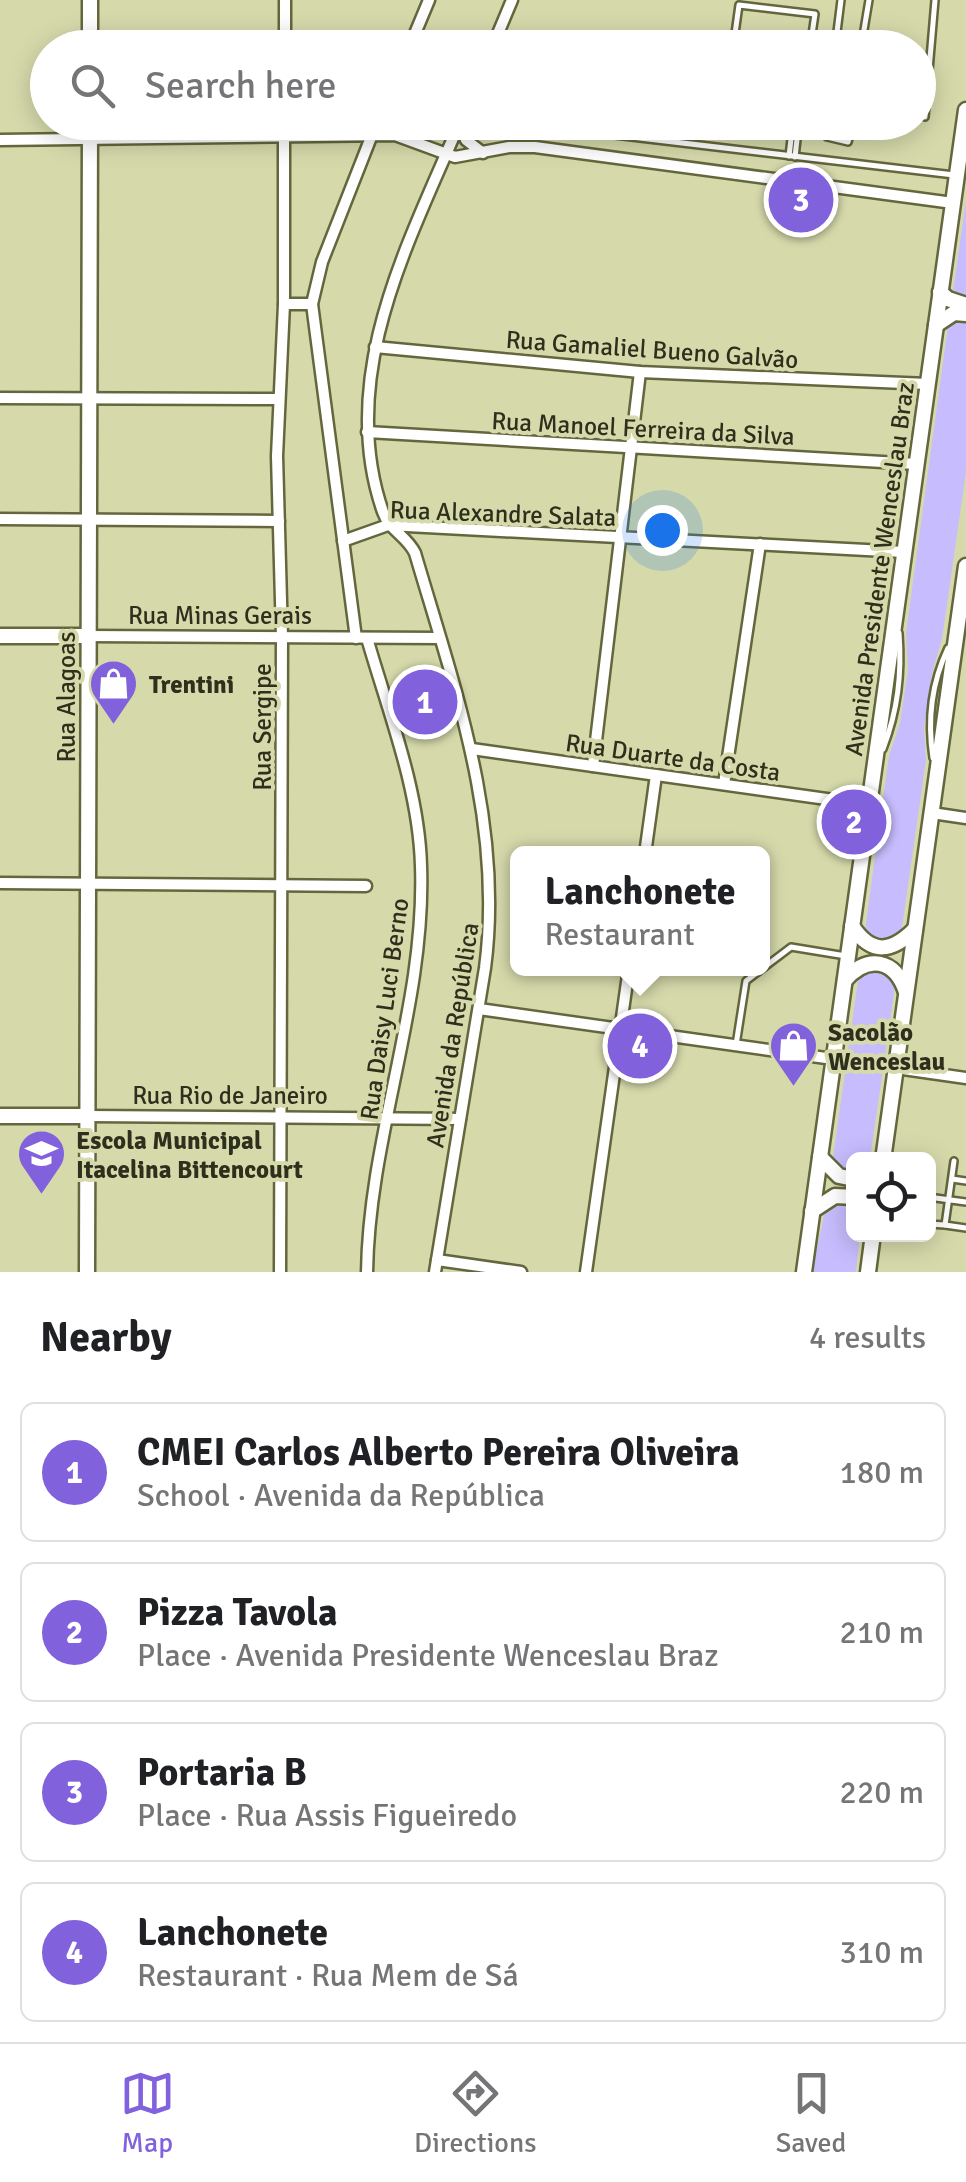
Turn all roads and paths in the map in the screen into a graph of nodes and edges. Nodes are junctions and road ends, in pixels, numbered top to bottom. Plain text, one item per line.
1 (90, 0) edge
2 (285, 0) edge
3 (428, 0) edge
4 (512, 0) edge
5 (833, 0) edge
6 (841, 0) edge
7 (868, 0) edge
8 (935, 0) edge
9 (90, 30) edge
10 (285, 30) edge
11 (416, 30) edge
12 (500, 30) edge
13 (735, 30) edge
14 (813, 30) edge
15 (837, 30) edge
16 (864, 30) edge
17 (932, 30) edge
18 (966, 110) edge
19 (0, 140) edge
20 (30, 140) edge
21 (90, 140) edge
22 (284, 140) edge
23 (369, 140) edge
24 (408, 140) edge
25 (453, 140) edge
26 (466, 140) edge
27 (657, 140) edge
28 (794, 140) edge
29 (483, 153) junction
30 (446, 156) junction
31 (792, 156) junction
32 (957, 175) junction
33 (953, 203) junction
34 (940, 292) junction
35 (284, 304) junction
36 (312, 304) junction
37 (966, 304) edge
38 (966, 314) edge
39 (936, 326) junction
40 (375, 347) junction
41 (640, 372) junction
42 (928, 384) junction
43 (0, 398) edge
44 (89, 398) junction
45 (278, 399) junction
46 (368, 432) junction
47 (632, 448) junction
48 (916, 464) junction
49 (0, 520) edge
50 (89, 520) junction
51 (280, 521) junction
52 (388, 525) junction
53 (622, 537) junction
54 (343, 541) junction
55 (760, 544) junction
56 (904, 552) junction
57 (966, 566) edge
58 (0, 636) edge
59 (88, 636) junction
60 (282, 637) junction
61 (361, 638) junction
62 (440, 638) junction
63 (472, 749) junction
64 (593, 766) junction
65 (656, 775) junction
66 (724, 784) junction
67 (869, 804) junction
68 (932, 813) junction
69 (966, 818) edge
70 (646, 846) edge
71 (0, 882) edge
72 (88, 884) junction
73 (282, 886) junction
74 (366, 886) dead end
75 (852, 926) junction
76 (916, 928) junction
77 (848, 956) junction
78 (770, 963) edge
79 (628, 976) edge
80 (753, 976) edge
81 (844, 980) junction
82 (906, 993) junction
83 (479, 1008) junction
84 (621, 1029) junction
85 (736, 1045) junction
86 (834, 1059) junction
87 (896, 1068) junction
88 (966, 1078) edge
89 (0, 1116) edge
90 (87, 1116) junction
91 (280, 1117) junction
92 (388, 1118) junction
93 (460, 1118) junction
94 (885, 1152) edge
95 (820, 1157) junction
96 (954, 1161) dead end
97 (846, 1177) edge
98 (952, 1179) junction
99 (966, 1181) edge
100 (846, 1197) edge
101 (936, 1198) edge
102 (949, 1200) junction
103 (966, 1202) edge
104 (812, 1211) junction
105 (936, 1224) edge
106 (945, 1225) junction
107 (966, 1228) edge
108 (872, 1242) edge
109 (436, 1266) edge
110 (87, 1272) edge
111 (280, 1272) edge
112 (367, 1272) edge
113 (521, 1272) edge
114 (586, 1272) edge
115 (804, 1272) edge
116 (868, 1272) edge

1 - 9 main road
2 - 10 street
3 - 11 street
4 - 12 street
5 - 6 lane
6 - 15 lane
7 - 16 lane
8 - 17 lane
13 - 14 lane
18 - 32 main road, Avenida Presidente Wenceslau Braz
19 - 20 street
21 - 44 main road, Rua Alagoas
22 - 35 street, Rua Sergipe
23 - 36 street, Rua Daisy Luci Berno
24 - 30 street
25 - 30 street, Avenida da República
26 - 29 street
27 - 31 lane
28 - 31 lane
29 - 30 street
29 - 33 street
30 - 40 street, Avenida da República
31 - 32 lane
32 - 33 main road, Avenida Presidente Wenceslau Braz
33 - 34 main road, Avenida Presidente Wenceslau Braz
34 - 37 main road
34 - 39 main road, Avenida Presidente Wenceslau Braz
35 - 36 street
35 - 45 street, Rua Sergipe
36 - 54 street, Rua Daisy Luci Berno
38 - 39 main road
39 - 42 main road, Avenida Presidente Wenceslau Braz
40 - 41 street, Rua Gamaliel Bueno Galvão
40 - 46 street, Avenida da República
41 - 42 street, Rua Gamaliel Bueno Galvão
41 - 47 street
42 - 48 main road, Avenida Presidente Wenceslau Braz
43 - 44 street
44 - 45 street
44 - 50 main road, Rua Alagoas
45 - 51 street, Rua Sergipe
46 - 47 street, Rua Manoel Ferreira da Silva
46 - 52 street, Avenida da República
47 - 48 street, Rua Manoel Ferreira da Silva
47 - 53 street
48 - 56 main road, Avenida Presidente Wenceslau Braz
49 - 50 street
50 - 51 street
50 - 59 main road, Rua Alagoas
51 - 60 street, Rua Sergipe
52 - 53 street, Rua Alexandre Salata
52 - 54 street, Rua Alexandre Salata
52 - 62 street, Avenida da República
53 - 55 street, Rua Alexandre Salata
53 - 64 street
54 - 61 street, Rua Daisy Luci Berno
55 - 56 street, Rua Alexandre Salata
55 - 66 street
56 - 67 main road, Avenida Presidente Wenceslau Braz
57 - 68 main road
58 - 59 main road, Rua Minas Gerais
59 - 60 street, Rua Minas Gerais
59 - 72 main road, Rua Alagoas
60 - 61 street, Rua Minas Gerais
60 - 73 street, Rua Sergipe
61 - 62 street, Rua Minas Gerais
61 - 92 street, Rua Daisy Luci Berno
62 - 63 street, Avenida da República
63 - 64 street, Rua Duarte da Costa
63 - 83 street, Avenida da República
64 - 65 street, Rua Duarte da Costa
65 - 66 street, Rua Duarte da Costa
65 - 70 street
66 - 67 street, Rua Duarte da Costa
67 - 75 main road, Avenida Presidente Wenceslau Braz
68 - 69 street
68 - 76 main road
71 - 72 street
72 - 73 street
72 - 90 main road, Rua Alagoas
73 - 74 street
73 - 91 street, Rua Sergipe
75 - 76 main road
75 - 77 main road, Avenida Presidente Wenceslau Braz
76 - 82 main road
77 - 78 lane
77 - 81 main road, Avenida Presidente Wenceslau Braz
79 - 84 street
80 - 85 lane
81 - 82 main road
81 - 86 main road, Avenida Presidente Wenceslau Braz
82 - 87 main road
83 - 84 street
83 - 93 street, Avenida da República
84 - 85 street
84 - 114 street
85 - 86 street
86 - 95 main road, Avenida Presidente Wenceslau Braz
87 - 88 street
87 - 94 main road
89 - 90 main road, Rua Rio de Janeiro
90 - 91 street, Rua Rio de Janeiro
90 - 110 main road, Rua Alagoas
91 - 92 street, Rua Rio de Janeiro
91 - 111 street, Rua Sergipe
92 - 93 street, Rua Rio de Janeiro
92 - 112 street, Rua Daisy Luci Berno
93 - 109 street, Avenida da República
95 - 97 main road
95 - 104 main road, Avenida Presidente Wenceslau Braz
96 - 98 lane
98 - 99 lane
98 - 102 lane
100 - 104 main road
101 - 102 lane
102 - 103 lane
102 - 106 lane
104 - 115 main road, Avenida Presidente Wenceslau Braz
105 - 106 lane
106 - 107 lane
108 - 116 main road
109 - 113 street

